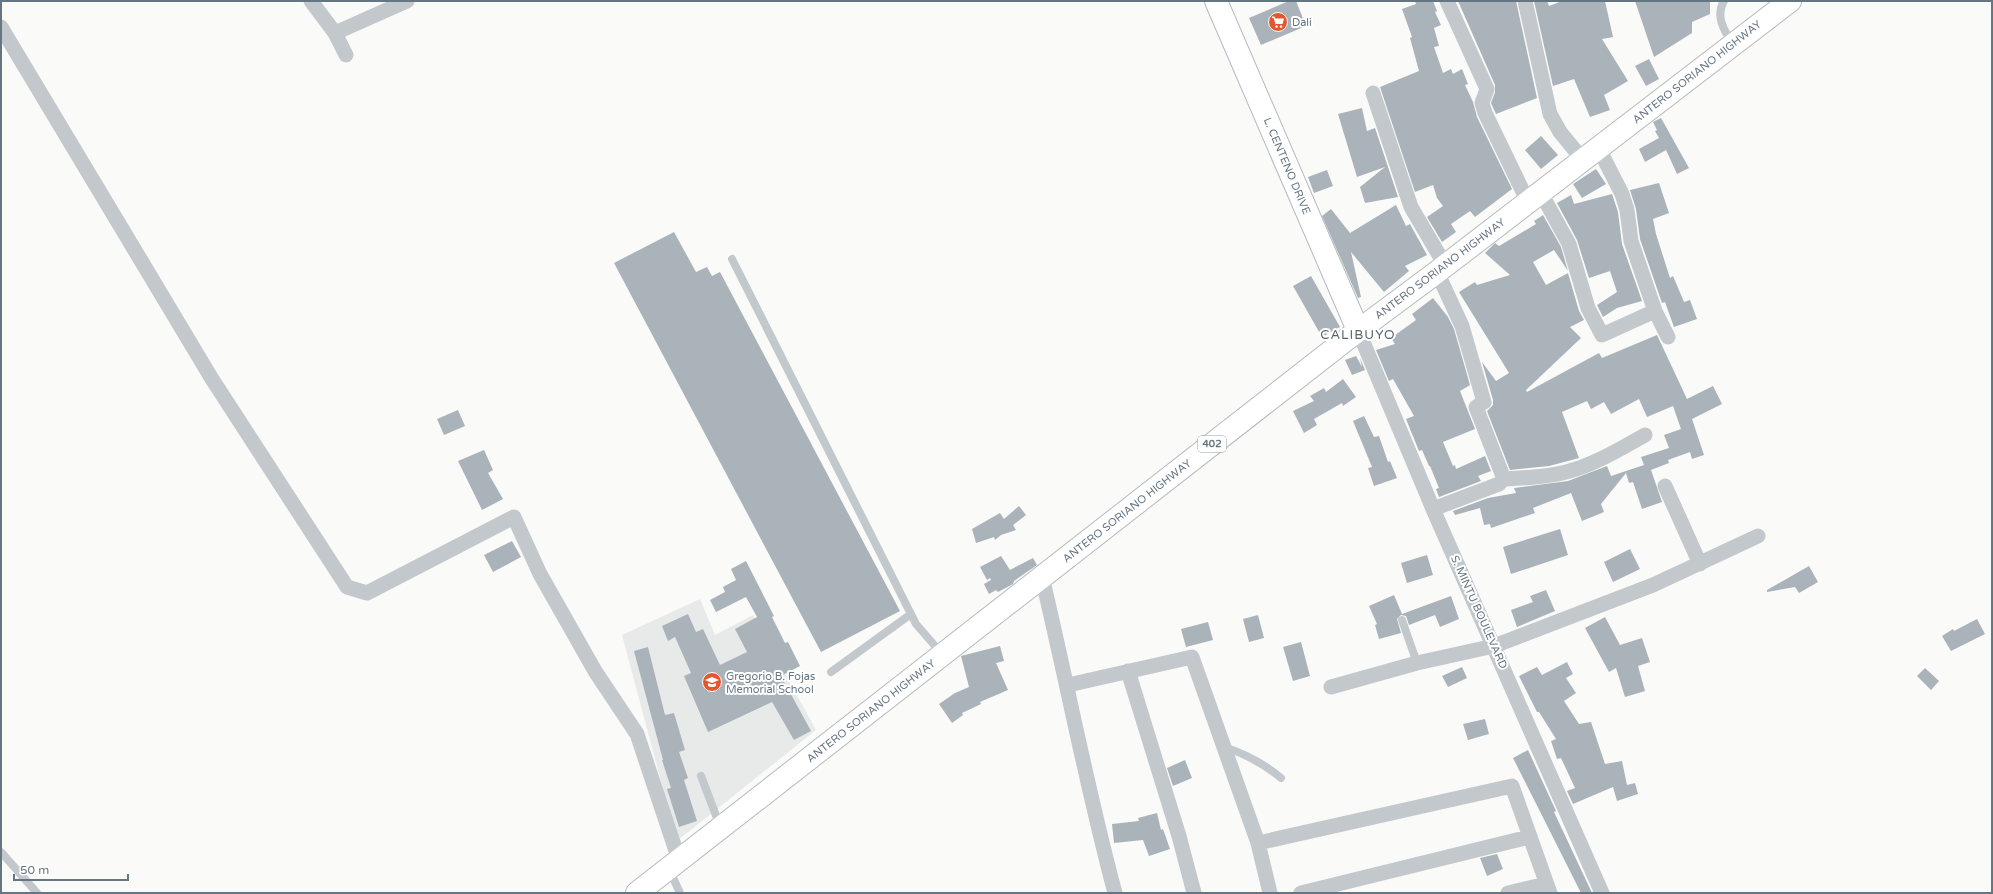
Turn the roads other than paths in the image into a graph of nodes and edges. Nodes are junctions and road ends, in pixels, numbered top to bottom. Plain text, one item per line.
1 (311, 1) edge
2 (407, 1) edge
3 (1216, 1) edge
4 (1447, 1) edge
5 (1525, 1) edge
6 (1724, 1) edge
7 (1790, 1) edge
8 (1, 27) edge
9 (335, 33) junction
10 (1734, 44) junction
11 (346, 55) dead end
12 (1373, 93) dead end
13 (1591, 155) junction
14 (1535, 197) junction
15 (732, 259) dead end
16 (1441, 269) junction
17 (1655, 311) junction
18 (1358, 330) junction
19 (1668, 338) dead end
20 (1645, 436) dead end
21 (1504, 479) junction
22 (1665, 486) dead end
23 (1433, 509) junction
24 (1758, 536) dead end
25 (1700, 564) junction
26 (1042, 577) junction
27 (911, 614) junction
28 (1402, 620) dead end
29 (1494, 646) junction
30 (943, 655) junction
31 (1417, 663) junction
32 (1128, 671) junction
33 (831, 672) dead end
34 (1068, 685) junction
35 (1331, 687) dead end
36 (1224, 747) junction
37 (701, 776) dead end
38 (1281, 778) dead end
39 (720, 827) junction
40 (1529, 837) junction
41 (1258, 843) junction
42 (1, 852) edge
43 (674, 864) junction
44 (1548, 888) edge
45 (37, 893) edge
46 (637, 893) edge
47 (680, 893) edge
48 (1115, 893) edge
49 (1194, 893) edge
50 (1270, 893) edge
51 (1301, 893) edge
52 (1508, 893) edge
53 (1602, 893) edge

1 - 9 street
2 - 9 street
3 - 18 main road, L. CENTENO DRIVE
4 - 14 street
5 - 13 street
6 - 10 lane
7 - 10 main road, ANTERO SORIANO HIGHWAY / 402
8 - 43 street
9 - 11 street
10 - 13 main road, ANTERO SORIANO HIGHWAY / 402
12 - 16 street
13 - 14 main road, ANTERO SORIANO HIGHWAY / 402
13 - 17 street
14 - 16 main road, ANTERO SORIANO HIGHWAY / 402
14 - 17 street
15 - 27 lane
16 - 18 main road, ANTERO SORIANO HIGHWAY / 402
16 - 21 street
17 - 19 street
18 - 23 street, S. MINTU BOULEVARD
18 - 26 main road, ANTERO SORIANO HIGHWAY / 402
20 - 21 street
21 - 23 street
22 - 25 street
23 - 29 street, S. MINTU BOULEVARD
24 - 25 street
25 - 29 street
26 - 30 main road, ANTERO SORIANO HIGHWAY / 402
26 - 34 street
27 - 30 lane
27 - 33 lane
28 - 31 lane
29 - 31 street
29 - 53 street, S. MINTU BOULEVARD
30 - 39 main road, ANTERO SORIANO HIGHWAY / 402
31 - 35 street
32 - 34 street
32 - 36 street
32 - 49 street
34 - 48 street
36 - 38 lane
36 - 41 street
37 - 39 lane
39 - 43 main road, ANTERO SORIANO HIGHWAY / 402
40 - 41 street
40 - 44 street
40 - 51 street
41 - 50 street
42 - 45 lane
43 - 46 main road, ANTERO SORIANO HIGHWAY / 402
43 - 47 lane
44 - 52 street

